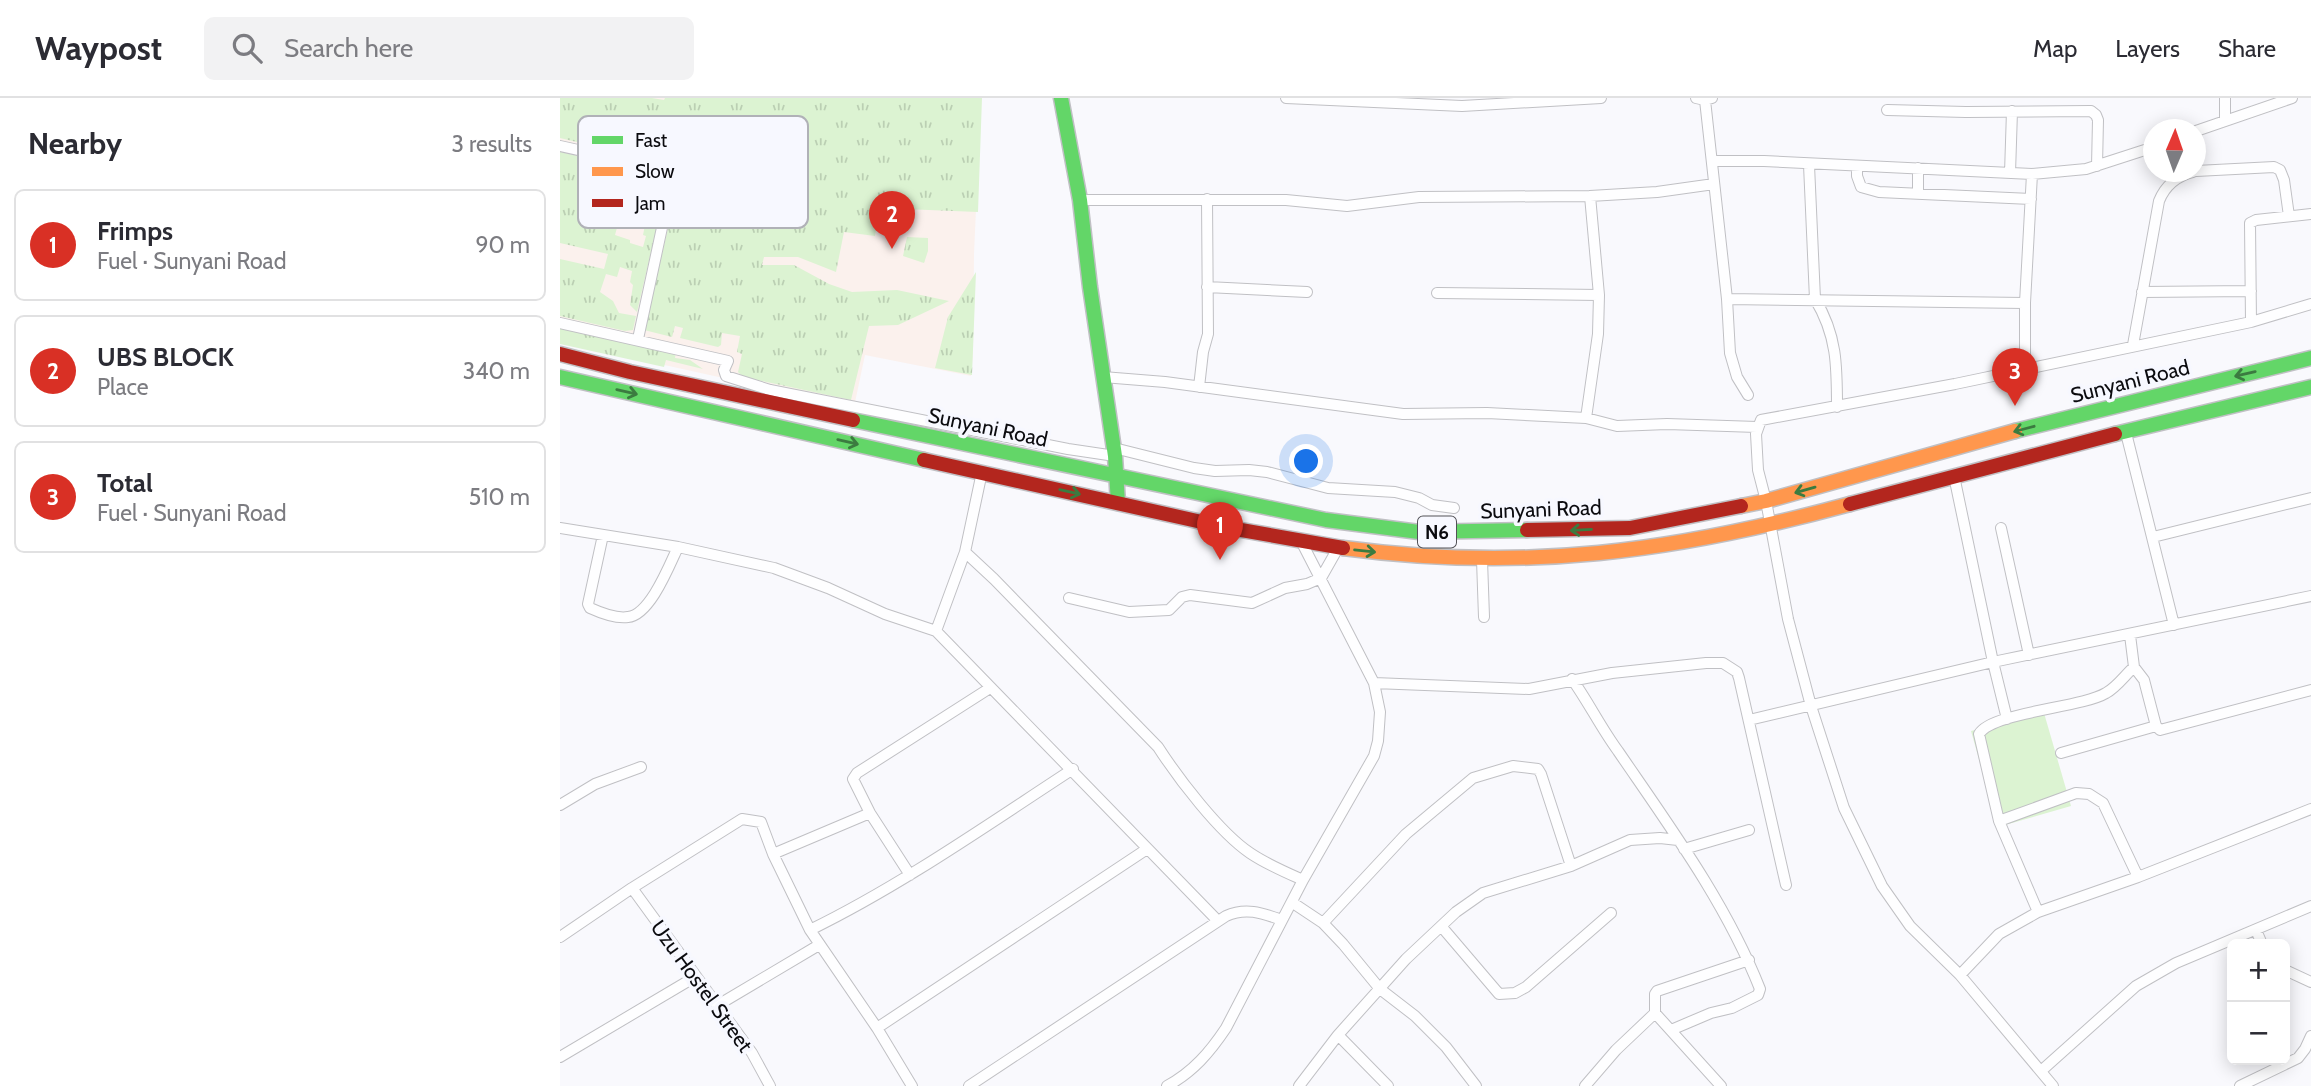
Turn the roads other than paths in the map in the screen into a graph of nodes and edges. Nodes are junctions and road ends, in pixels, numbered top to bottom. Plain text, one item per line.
1 (1061, 98) edge
2 (1286, 98) edge
3 (1601, 98) edge
4 (2225, 98) edge
5 (2292, 98) edge
6 (1704, 99) edge
7 (1887, 110) dead end
8 (2012, 111) junction
9 (2225, 120) junction
10 (2206, 127) edge
11 (560, 146) edge
12 (578, 150) edge
13 (2143, 151) edge
14 (1713, 161) junction
15 (1810, 165) junction
16 (1857, 166) junction
17 (2097, 166) junction
18 (1918, 169) junction
19 (2206, 170) edge
20 (2010, 173) junction
21 (2032, 174) junction
22 (2174, 182) edge
23 (1714, 184) junction
24 (1918, 193) junction
25 (1590, 196) junction
26 (2031, 199) junction
27 (1080, 200) junction
28 (1207, 200) junction
29 (2311, 214) edge
30 (2289, 216) junction
31 (662, 228) edge
32 (1207, 287) junction
33 (2251, 291) junction
34 (1307, 292) dead end
35 (2142, 292) junction
36 (1437, 293) dead end
37 (1599, 295) junction
38 (1727, 299) junction
39 (1815, 299) junction
40 (2025, 303) junction
41 (2311, 304) edge
42 (2251, 322) junction
43 (560, 323) edge
44 (638, 339) junction
45 (2133, 345) junction
46 (560, 354) edge
47 (2311, 358) edge
48 (2025, 368) junction
49 (560, 377) edge
50 (1103, 377) junction
51 (1199, 387) junction
52 (2311, 387) edge
53 (1748, 395) dead end
54 (1837, 407) junction
55 (1586, 418) junction
56 (1757, 428) junction
57 (2126, 433) junction
58 (1115, 452) junction
59 (982, 472) junction
60 (1116, 476) junction
61 (1954, 476) junction
62 (2311, 498) edge
63 (1766, 501) junction
64 (1118, 503) junction
65 (1454, 508) dead end
66 (1770, 526) junction
67 (560, 528) edge
68 (2001, 528) dead end
69 (603, 535) junction
70 (2153, 537) junction
71 (1301, 541) junction
72 (678, 547) junction
73 (1338, 548) junction
74 (965, 552) junction
75 (1482, 560) junction
76 (1321, 578) junction
77 (2311, 596) edge
78 (1069, 598) dead end
79 (1485, 617) dead end
80 (2174, 625) junction
81 (936, 631) junction
82 (2130, 635) junction
83 (2029, 654) junction
84 (1993, 662) junction
85 (2134, 667) junction
86 (1572, 679) junction
87 (1374, 683) junction
88 (990, 688) junction
89 (2311, 690) edge
90 (1811, 706) junction
91 (2007, 719) junction
92 (1749, 720) junction
93 (2156, 726) junction
94 (2062, 753) dead end
95 (641, 767) dead end
96 (1073, 769) junction
97 (560, 805) edge
98 (2311, 809) edge
99 (870, 813) junction
100 (1999, 821) junction
101 (1749, 830) dead end
102 (1681, 845) junction
103 (1147, 849) junction
104 (773, 854) junction
105 (1571, 866) junction
106 (910, 875) junction
107 (2138, 877) junction
108 (1303, 880) junction
109 (1786, 884) dead end
110 (632, 888) junction
111 (1293, 903) junction
112 (2311, 906) edge
113 (2038, 912) junction
114 (1611, 914) dead end
115 (1282, 920) junction
116 (1218, 921) junction
117 (1323, 923) junction
118 (1441, 926) junction
119 (810, 930) junction
120 (2256, 930) junction
121 (560, 937) edge
122 (2260, 939) edge
123 (819, 945) junction
124 (1749, 960) junction
125 (2290, 972) edge
126 (1960, 975) junction
127 (695, 977) junction
128 (2311, 982) edge
129 (1380, 989) junction
130 (718, 1005) junction
131 (1655, 1013) junction
132 (877, 1028) junction
133 (1671, 1030) junction
134 (1338, 1035) junction
135 (2311, 1036) edge
136 (560, 1057) edge
137 (2041, 1071) junction
138 (1185, 1077) junction
139 (1588, 1085) edge
140 (770, 1086) edge
141 (912, 1086) edge
142 (969, 1086) edge
143 (1167, 1086) edge
144 (1191, 1086) edge
145 (1299, 1086) edge
146 (1388, 1086) edge
147 (1476, 1086) edge
148 (1721, 1086) edge
149 (2053, 1086) edge
150 (2240, 1086) edge

1 - 27 main road
2 - 3 street
4 - 9 street
5 - 9 street
6 - 14 street
7 - 8 street
8 - 17 street
8 - 20 street
9 - 10 street
11 - 12 street
13 - 17 street
14 - 15 street
14 - 23 street
15 - 16 street
15 - 39 street
16 - 18 street
16 - 24 street
17 - 21 street
18 - 20 street
18 - 24 street
19 - 30 street
20 - 21 street
21 - 26 street
22 - 35 street
23 - 25 street
23 - 38 street
24 - 26 street
25 - 28 street
25 - 37 street
26 - 40 street
27 - 28 street
27 - 50 main road
28 - 32 street
29 - 30 street
30 - 33 street
31 - 44 street
32 - 34 street
32 - 51 street
33 - 35 street
33 - 42 street
35 - 45 street
36 - 37 street
37 - 55 street
38 - 39 street
38 - 53 street
39 - 40 street
39 - 54 street
40 - 48 street
41 - 42 street
42 - 45 street
43 - 44 street
44 - 58 street
45 - 48 street
46 - 60 main road, Sunyani Road / N6
47 -> 63 main road, Sunyani Road / N6
48 - 54 street
49 -> 59 main road, N6
50 - 51 street
50 - 58 main road
51 - 55 street
52 - 57 main road, N6
54 - 56 street
55 - 56 street
56 - 63 street
57 - 61 main road, N6
57 - 70 street
58 - 60 main road
58 - 65 street
59 -> 64 main road, N6
59 - 74 street
63 -> 60 main road, Sunyani Road / N6
60 - 64 main road
61 - 66 main road, N6
61 - 84 street
62 - 70 street
63 - 66 street
64 - 71 main road, N6
66 - 75 main road, N6
66 - 90 street
67 - 69 street
68 - 83 street
69 - 72 street
69 - 72 street
70 - 80 street
71 - 73 main road, N6
71 - 76 street
72 - 81 street
73 -> 75 main road, N6
73 - 76 street
74 - 81 street
74 - 108 street
75 - 79 street
76 - 78 street
76 - 87 street
77 - 80 street
80 - 82 street
81 - 88 street
82 - 83 street
82 - 85 street
83 - 84 street
84 - 90 street
84 - 91 street
85 - 91 street
85 - 93 street
86 - 87 street
86 - 92 street
86 - 102 street
87 - 108 street
88 - 96 street
88 - 99 street
89 - 93 street
90 - 92 street
90 - 126 street
91 - 100 street
92 - 109 street
93 - 94 street
95 - 97 street
96 - 103 street
96 - 106 street
98 - 107 street
99 - 104 street
99 - 106 street
100 - 107 street
100 - 113 street
101 - 102 street
102 - 105 street
102 - 124 street
103 - 116 street
103 - 132 street
104 - 110 street
104 - 119 street
105 - 117 street
105 - 118 street
106 - 119 street
107 - 113 street
108 - 111 street
110 - 121 street
110 - 127 street, Uzu Hostel Street
111 - 115 street
111 - 117 street
112 - 120 street
113 - 126 street
114 - 118 street
115 - 116 street
115 - 138 street
116 - 142 street
117 - 129 street
118 - 129 street
119 - 123 street
120 - 122 street
120 - 137 street
123 - 130 street
123 - 132 street
124 - 131 street
124 - 133 street
125 - 128 street
126 - 137 street
127 - 130 street, Uzu Hostel Street
127 - 136 street
129 - 134 street
129 - 147 street
130 - 140 street, Uzu Hostel Street
131 - 133 street
131 - 139 street
132 - 141 street
133 - 148 street
134 - 145 street
134 - 146 street
135 - 150 street
137 - 149 street
138 - 143 street
138 - 144 street

